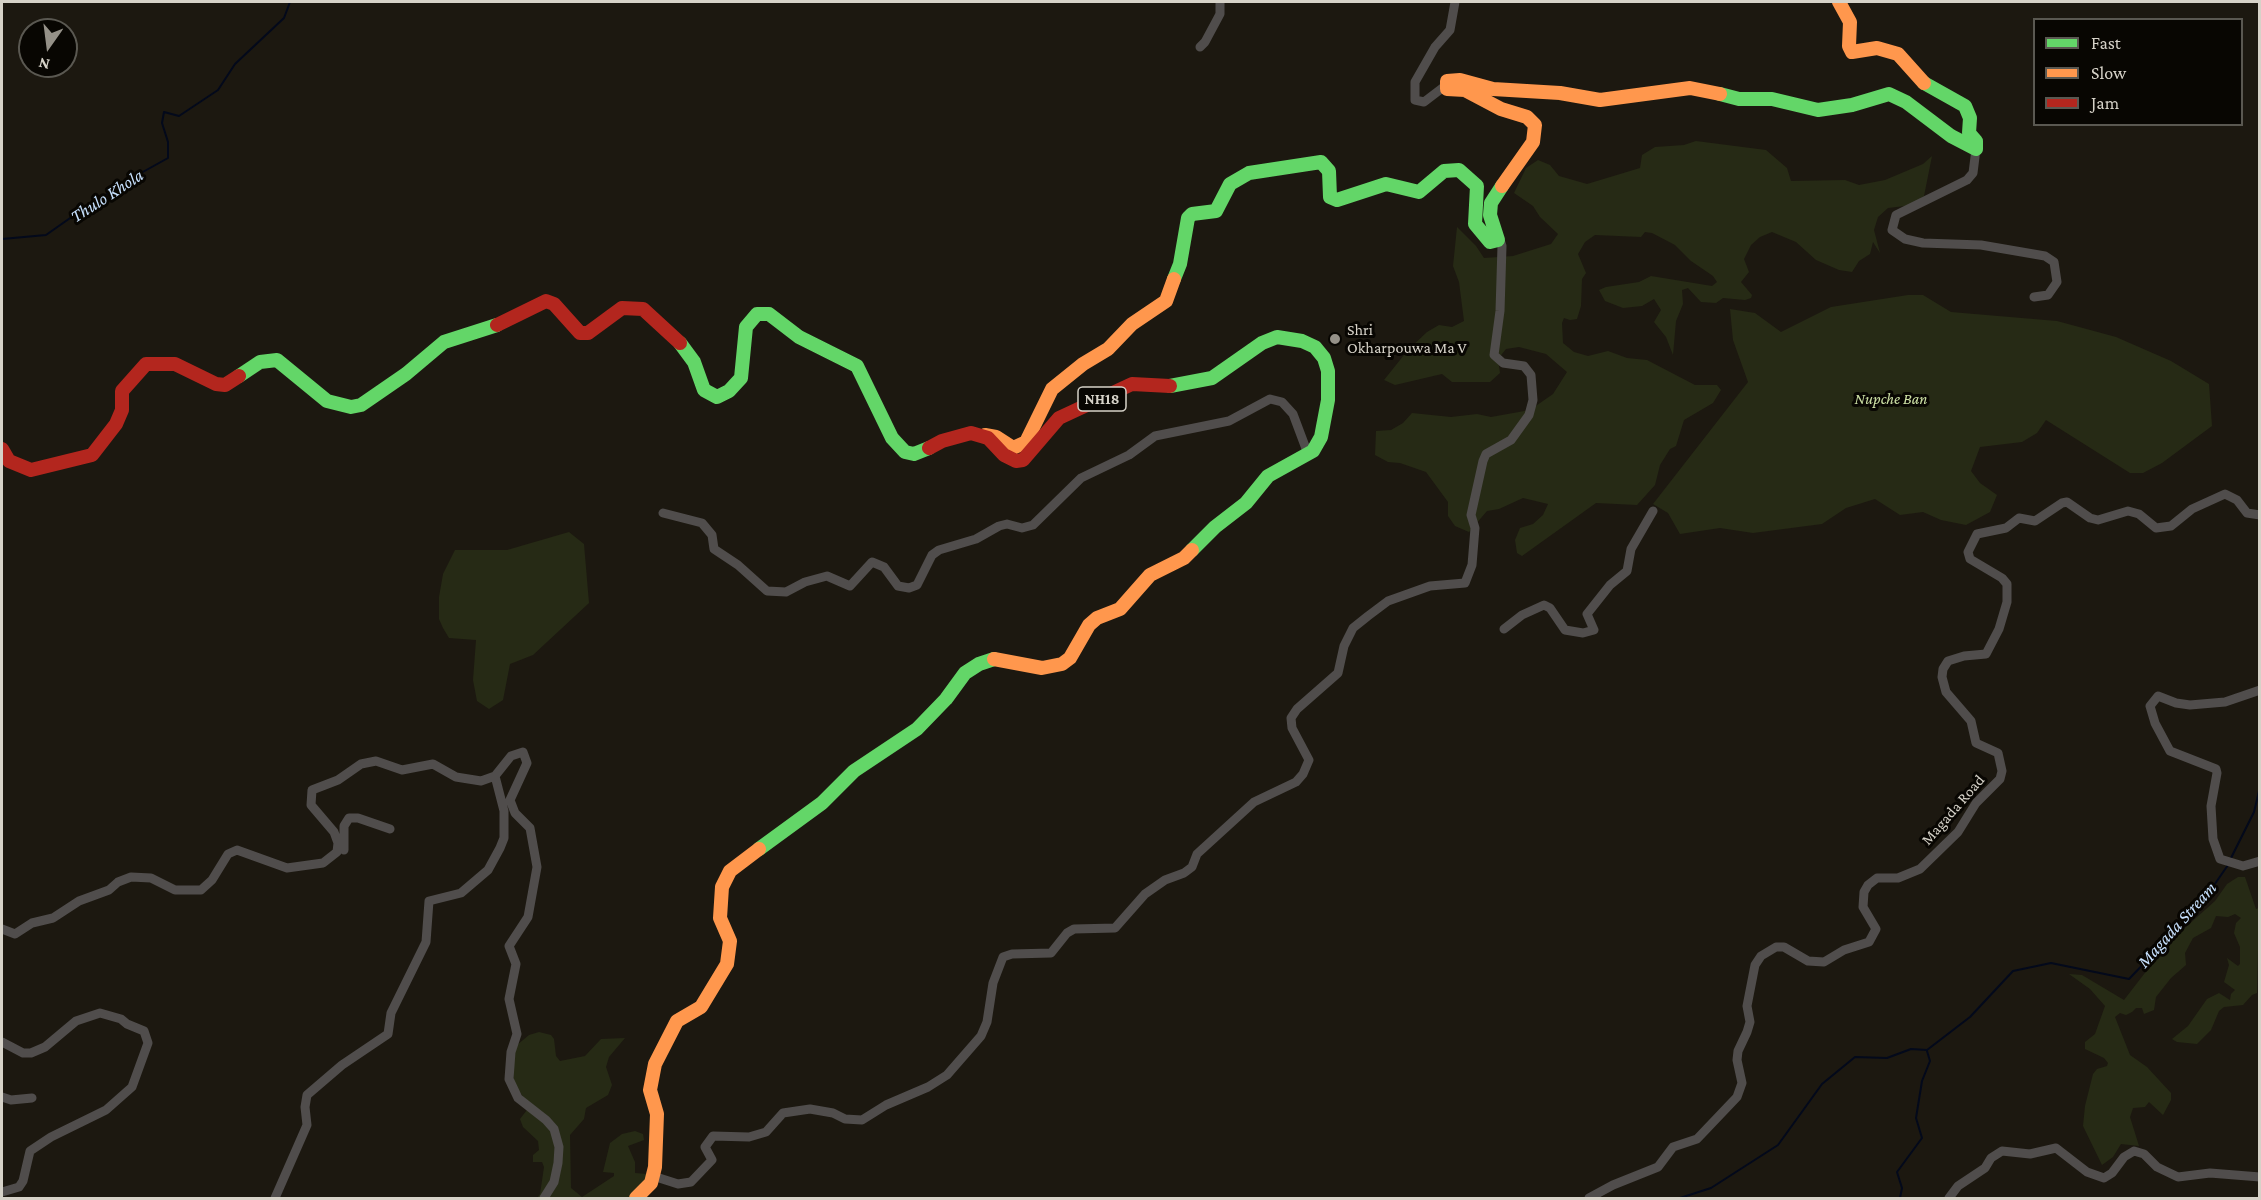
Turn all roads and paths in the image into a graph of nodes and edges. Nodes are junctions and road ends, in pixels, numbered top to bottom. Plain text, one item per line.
1 (1220, 2) edge
2 (1455, 2) edge
3 (1839, 2) edge
4 (1200, 47) dead end
5 (1444, 86) junction
6 (1976, 148) junction
7 (1499, 237) junction
8 (2034, 297) dead end
9 (982, 435) junction
10 (2, 449) edge
11 (1308, 454) junction
12 (1653, 511) dead end
13 (663, 513) dead end
14 (2259, 515) edge
15 (1504, 629) dead end
16 (2259, 690) edge
17 (495, 776) junction
18 (390, 829) dead end
19 (344, 850) dead end
20 (2259, 861) edge
21 (2, 929) edge
22 (2, 1042) edge
23 (2, 1097) edge
24 (32, 1098) dead end
25 (653, 1176) junction
26 (2259, 1177) edge
27 (2, 1192) edge
28 (275, 1198) edge
29 (544, 1198) edge
30 (636, 1198) edge
31 (1589, 1198) edge
32 (1949, 1198) edge

1 - 4 street
2 - 5 street
3 - 6 main road
5 - 6 main road
5 - 7 main road
6 - 8 street
7 - 9 main road
7 - 25 street
9 - 10 main road
9 - 11 main road, NH18
11 - 13 street
11 - 25 main road, NH18
12 - 15 street
14 - 31 street, Magada Road
16 - 20 street
17 - 21 street
17 - 28 street
17 - 29 street
18 - 19 street
22 - 27 street
23 - 24 street
25 - 30 main road
26 - 32 street

